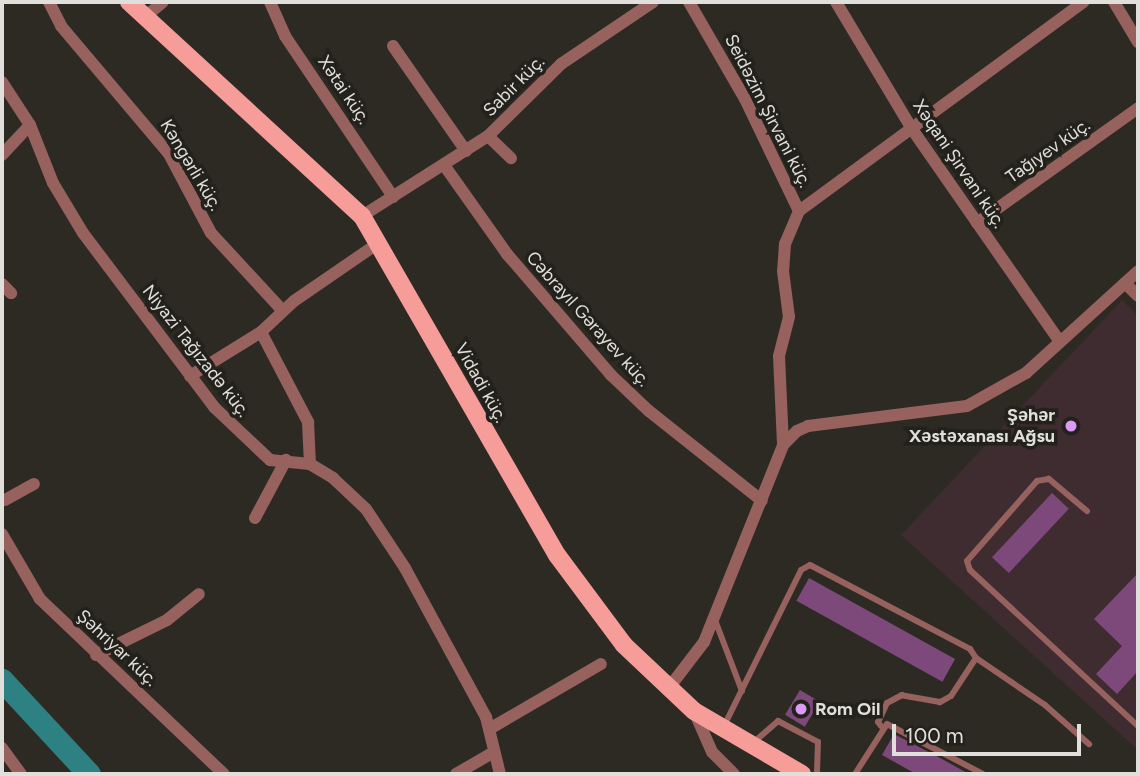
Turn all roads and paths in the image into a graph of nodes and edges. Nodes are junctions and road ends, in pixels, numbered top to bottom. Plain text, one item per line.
1 (48, 2) edge
2 (129, 2) edge
3 (163, 2) edge
4 (270, 2) edge
5 (653, 2) edge
6 (689, 2) edge
7 (835, 2) edge
8 (1083, 2) edge
9 (1114, 2) edge
10 (145, 17) junction
11 (1138, 42) edge
12 (393, 46) dead end
13 (2, 82) edge
14 (1138, 108) edge
15 (30, 125) junction
16 (912, 129) junction
17 (488, 136) junction
18 (466, 150) junction
19 (2, 155) edge
20 (511, 158) dead end
21 (444, 165) junction
22 (393, 197) junction
23 (799, 211) junction
24 (362, 216) junction
25 (977, 223) junction
26 (380, 242) junction
27 (1138, 271) edge
28 (1125, 283) junction
29 (1138, 296) edge
30 (283, 311) junction
31 (261, 332) junction
32 (1060, 342) junction
33 (190, 376) junction
34 (783, 445) junction
35 (286, 460) junction
36 (310, 464) junction
37 (34, 484) dead end
38 (761, 501) junction
39 (3, 504) edge
40 (1087, 511) dead end
41 (255, 518) dead end
42 (2, 534) edge
43 (199, 594) dead end
44 (715, 620) junction
45 (96, 655) junction
46 (976, 658) junction
47 (601, 664) dead end
48 (668, 689) junction
49 (742, 691) junction
50 (694, 711) junction
51 (881, 726) junction
52 (1138, 726) edge
53 (491, 728) junction
54 (723, 730) junction
55 (1089, 744) dead end
56 (750, 745) junction
57 (2, 748) edge
58 (494, 752) junction
59 (21, 774) edge
60 (224, 774) edge
61 (456, 774) edge
62 (500, 774) edge
63 (734, 774) edge
64 (802, 774) edge
65 (817, 774) edge
66 (855, 774) edge
67 (984, 774) edge

1 - 30 street, Kəngərli küç.
2 - 10 main road, Vidadi küç.
3 - 10 street
4 - 22 street, Xətai küç.
5 - 17 street, Sabir küç.
6 - 23 street, Seidəzim Şirvani küç.
7 - 16 street, Xəqani Şirvani küç.
8 - 16 street
9 - 11 street
10 - 24 main road, Vidadi küç.
12 - 18 street
13 - 15 street, Niyazi Tağızadə küç.
14 - 25 street, Tağıyev küç.
15 - 19 street
15 - 33 street, Niyazi Tağızadə küç.
16 - 23 street
16 - 25 street, Xəqani Şirvani küç.
17 - 18 street, Sabir küç.
17 - 20 street
18 - 21 street, Sabir küç.
21 - 22 street, Sabir küç.
21 - 38 street, Cəbrayıl Gərayev küç.
22 - 24 street, Sabir küç.
23 - 34 street, Seidəzim Şirvani küç.
24 - 26 main road, Vidadi küç.
25 - 32 street, Xəqani Şirvani küç.
26 - 30 street
26 - 48 main road, Vidadi küç.
27 - 28 street
28 - 29 street
28 - 32 street
30 - 31 street
31 - 33 street
31 - 36 street
32 - 34 street
33 - 35 street, Niyazi Tağızadə küç.
34 - 38 street
35 - 36 street, Niyazi Tağızadə küç.
35 - 41 street
36 - 53 street, Niyazi Tağızadə küç.
37 - 39 street
38 - 44 street
40 - 52 lane
42 - 45 street, Şəhriyar küç.
43 - 45 street
44 - 48 street
44 - 49 lane
45 - 60 street, Şəhriyar küç.
46 - 49 lane
46 - 51 lane
46 - 55 lane
47 - 53 street
48 - 50 main road, Vidadi küç.
49 - 54 lane
50 - 54 main road, Vidadi küç.
50 - 63 street
51 - 66 lane
51 - 67 lane
53 - 58 street, Niyazi Tağızadə küç.
54 - 56 main road, Vidadi küç.
56 - 64 main road, Vidadi küç.
56 - 65 lane
57 - 59 street
58 - 61 street
58 - 62 street, Niyazi Tağızadə küç.

